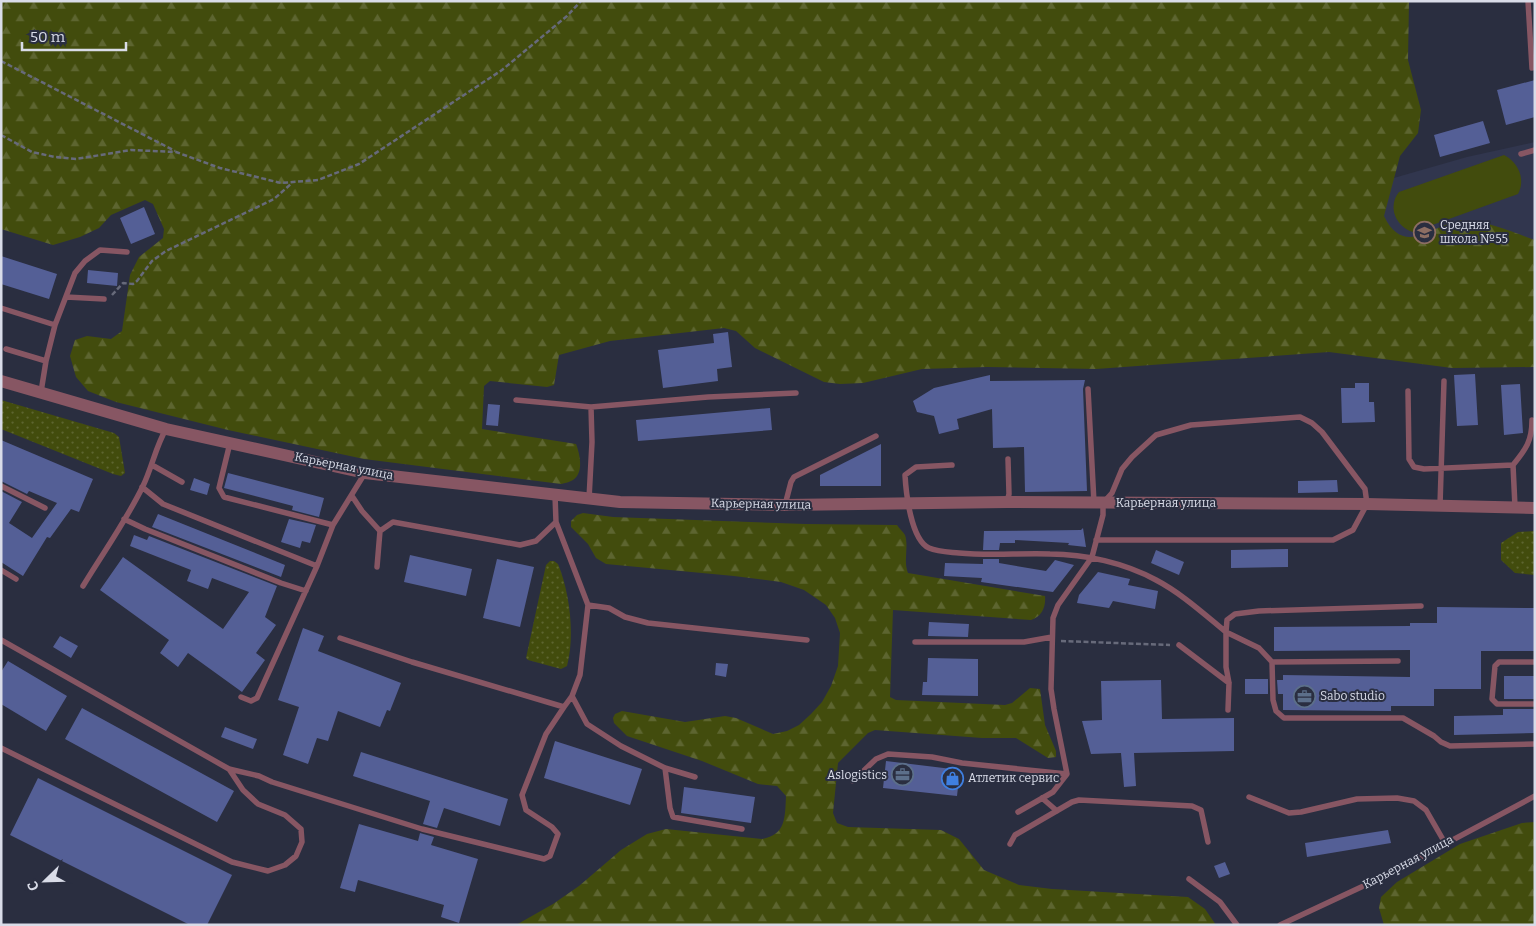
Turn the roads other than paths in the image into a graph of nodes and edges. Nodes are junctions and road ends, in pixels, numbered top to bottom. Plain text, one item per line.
1 (1528, 1) edge
2 (1532, 68) dead end
3 (1535, 150) edge
4 (1521, 154) dead end
5 (127, 252) dead end
6 (66, 297) junction
7 (104, 299) road end
8 (1, 308) edge
9 (56, 325) junction
10 (6, 349) dead end
11 (46, 361) junction
12 (1, 381) edge
13 (1444, 381) dead end
14 (1088, 390) dead end
15 (1408, 391) dead end
16 (41, 393) junction
17 (796, 393) dead end
18 (516, 400) dead end
19 (591, 407) junction
20 (1532, 420) dead end
21 (166, 429) junction
22 (876, 436) dead end
23 (230, 443) junction
24 (1008, 460) dead end
25 (152, 465) junction
26 (952, 465) dead end
27 (1513, 465) junction
28 (1442, 468) junction
29 (365, 473) junction
30 (182, 482) dead end
31 (1, 486) edge
32 (142, 487) junction
33 (555, 495) junction
34 (352, 496) junction
35 (589, 499) junction
36 (1007, 502) junction
37 (1099, 503) junction
38 (908, 504) junction
39 (1367, 504) junction
40 (1440, 504) junction
41 (785, 505) junction
42 (45, 508) dead end
43 (1515, 508) junction
44 (1535, 508) edge
45 (124, 519) junction
46 (556, 522) junction
47 (333, 525) junction
48 (380, 531) junction
49 (1096, 540) junction
50 (1092, 557) junction
51 (317, 566) junction
52 (377, 567) dead end
53 (1, 570) edge
54 (16, 579) dead end
55 (84, 586) dead end
56 (306, 591) junction
57 (588, 605) junction
58 (1421, 606) dead end
59 (1226, 632) junction
60 (340, 638) dead end
61 (1052, 639) junction
62 (1, 640) edge
63 (807, 640) dead end
64 (915, 642) dead end
65 (1180, 645) road end
66 (1398, 661) dead end
67 (1272, 662) junction
68 (1535, 662) edge
69 (1229, 683) junction
70 (572, 696) junction
71 (241, 697) dead end
72 (1535, 704) edge
73 (564, 707) junction
74 (1228, 710) dead end
75 (1535, 744) edge
76 (1, 748) edge
77 (665, 768) junction
78 (229, 770) junction
79 (1067, 774) junction
80 (695, 777) dead end
81 (853, 781) dead end
82 (1535, 796) edge
83 (1248, 797) dead end
84 (1042, 798) junction
85 (1057, 811) junction
86 (1018, 812) dead end
87 (742, 828) dead end
88 (1208, 842) dead end
89 (1445, 843) junction
90 (1010, 844) dead end
91 (1189, 879) dead end
92 (1237, 925) edge
93 (1280, 925) edge

1 - 2 lane
3 - 4 lane
5 - 6 lane
6 - 7 lane
6 - 9 lane
8 - 9 lane
9 - 11 lane
10 - 11 lane
11 - 16 lane
12 - 16 street, Карьерная улица
13 - 28 lane
14 - 37 lane
15 - 28 lane
16 - 21 street, Карьерная улица
17 - 19 lane
18 - 19 lane
19 - 35 lane
20 - 27 lane
21 - 23 street, Карьерная улица
21 - 25 lane
22 - 41 lane
23 - 29 street, Карьерная улица
23 - 47 lane
24 - 36 lane
25 - 30 lane
25 - 32 lane
26 - 38 lane
27 - 28 lane
27 - 43 lane
28 - 40 lane
29 - 33 street, Карьерная улица
29 - 34 lane
31 - 42 lane
32 - 45 lane
32 - 51 lane
33 - 35 street, Карьерная улица
33 - 46 lane
34 - 47 lane
34 - 48 lane
35 - 41 street, Карьерная улица
36 - 37 street, Карьерная улица
36 - 38 street, Карьерная улица
37 - 39 street, Карьерная улица
37 - 39 lane
37 - 49 lane
38 - 41 street, Карьерная улица
38 - 50 lane
39 - 40 street, Карьерная улица
39 - 49 lane
40 - 43 street, Карьерная улица
43 - 44 street, Карьерная улица
45 - 55 lane
45 - 56 lane
46 - 48 lane
46 - 57 lane
47 - 51 lane
48 - 52 lane
49 - 50 lane
50 - 59 lane
50 - 61 lane
51 - 56 lane
53 - 54 lane
56 - 71 lane
57 - 63 lane
57 - 70 lane
58 - 59 lane
59 - 67 lane
59 - 69 lane
60 - 73 lane
61 - 64 lane
61 - 79 lane
62 - 78 lane
65 - 69 lane
66 - 67 lane
67 - 75 lane
68 - 72 lane
69 - 74 lane
70 - 73 lane
70 - 77 lane
73 - 78 lane
76 - 78 lane
77 - 80 lane
77 - 87 lane
79 - 81 lane
79 - 84 lane
82 - 89 lane, Карьерная улица
83 - 89 lane
84 - 85 lane
84 - 86 lane
85 - 88 lane
85 - 90 lane
89 - 93 lane, Карьерная улица
91 - 92 lane

